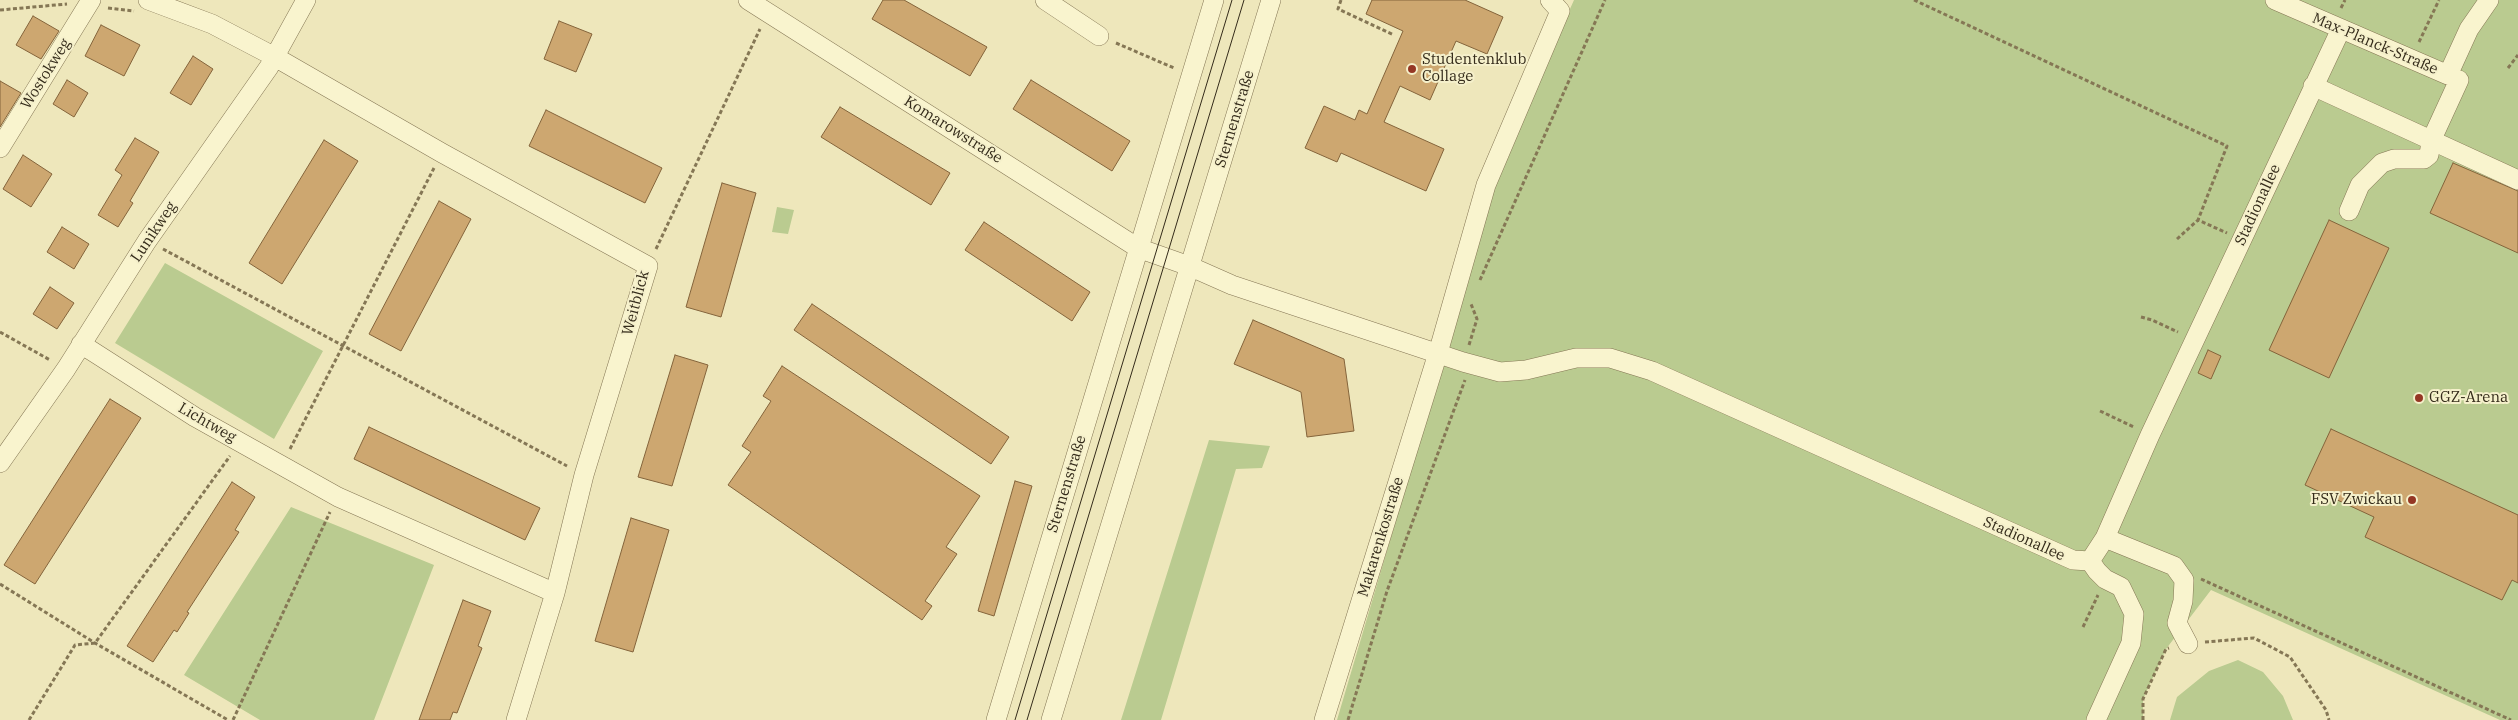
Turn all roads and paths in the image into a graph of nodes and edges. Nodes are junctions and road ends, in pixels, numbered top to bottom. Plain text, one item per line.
1 (148, 0) edge
2 (306, 0) edge
3 (748, 0) edge
4 (1045, 0) edge
5 (1214, 0) edge
6 (1272, 0) edge
7 (1341, 0) edge
8 (1914, 0) edge
9 (2275, 0) edge
10 (2439, 0) edge
11 (2489, 0) edge
12 (90, 3) edge
13 (770, 6) edge
14 (1555, 6) edge
15 (0, 10) edge
16 (2341, 29) junction
17 (1394, 35) dead end
18 (1099, 36) joint
19 (2419, 42) dead end
20 (2518, 55) edge
21 (275, 57) junction
22 (2508, 68) dead end
23 (1191, 75) junction
24 (2453, 78) junction
25 (2313, 86) junction
26 (2431, 141) junction
27 (0, 148) edge
28 (442, 153) junction
29 (2518, 180) edge
30 (2349, 211) dead end
31 (2198, 220) junction
32 (2177, 240) dead end
33 (2242, 240) junction
34 (147, 241) junction
35 (1138, 248) junction
36 (648, 266) junction
37 (1189, 266) junction
38 (2141, 317) dead end
39 (0, 332) edge
40 (2194, 340) junction
41 (81, 344) junction
42 (342, 346) junction
43 (1438, 353) junction
44 (66, 369) junction
45 (2100, 410) dead end
46 (2150, 435) junction
47 (240, 442) junction
48 (0, 463) edge
49 (281, 466) junction
50 (584, 475) junction
51 (338, 497) junction
52 (2105, 538) junction
53 (2090, 561) junction
54 (2174, 566) junction
55 (2105, 579) junction
56 (0, 584) edge
57 (555, 593) junction
58 (2083, 627) dead end
59 (95, 644) junction
60 (2188, 644) junction
61 (29, 720) edge
62 (228, 720) edge
63 (233, 720) edge
64 (516, 720) edge
65 (996, 720) edge
66 (1051, 720) edge
67 (1324, 720) edge
68 (2096, 720) edge
69 (2144, 720) edge
70 (2329, 720) edge
71 (2511, 720) edge

1 - 21 street
2 - 21 street, Lunikweg
3 - 13 street, Komarowstraße
4 - 18 street
5 - 23 street, Sternenstraße
6 - 37 street, Sternenstraße
7 - 17 path
8 - 31 path
9 - 16 street, Max-Planck-Straße
10 - 19 path
11 - 24 street
12 - 15 path
12 - 27 street, Wostokweg
13 - 35 street, Komarowstraße
13 - 36 path
14 - 43 street, Makarenkostraße
16 - 24 street, Max-Planck-Straße
16 - 25 street, Stadionallee
18 - 23 path
20 - 22 path
21 - 28 street, Weitblick
21 - 34 street, Lunikweg
23 - 35 street, Sternenstraße
24 - 26 street
25 - 26 street
25 - 33 street, Stadionallee
26 - 29 street
26 - 30 street
28 - 36 street, Weitblick
28 - 42 path
31 - 32 path
31 - 33 path
33 - 40 street, Stadionallee
34 - 41 street, Lunikweg
34 - 42 path
35 - 37 street
35 - 65 street, Sternenstraße
36 - 50 street, Weitblick
37 - 43 street
37 - 66 street, Sternenstraße
38 - 40 path
39 - 44 path
40 - 46 street, Stadionallee
41 - 44 street, Lunikweg
41 - 47 street, Lichtweg
42 - 49 path
42 - 50 path
43 - 53 street, Stadionallee
43 - 67 street, Makarenkostraße
44 - 48 street, Lunikweg
45 - 46 path
46 - 52 street, Stadionallee
47 - 49 street, Lichtweg
47 - 59 path
49 - 51 street, Lichtweg
50 - 57 street, Weitblick
51 - 57 street, Lichtweg
51 - 63 path
52 - 53 street, Stadionallee
52 - 54 street
53 - 55 street
54 - 60 street
54 - 71 path
55 - 58 path
55 - 68 street
56 - 59 path
57 - 64 street, Weitblick
59 - 61 path
59 - 62 path
60 - 69 path
60 - 70 path

